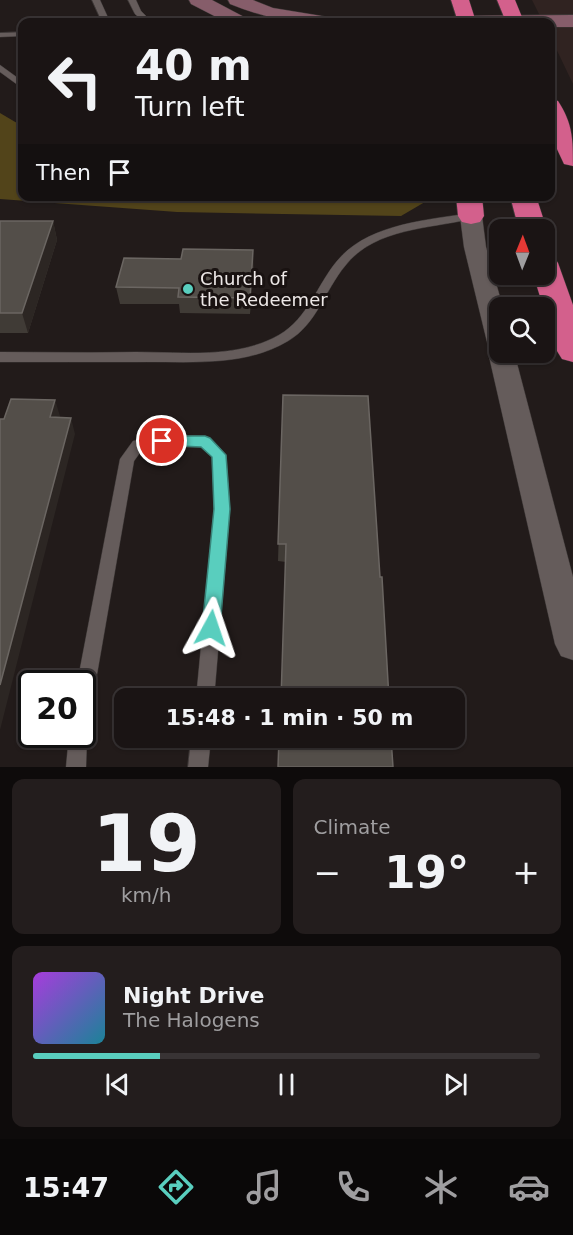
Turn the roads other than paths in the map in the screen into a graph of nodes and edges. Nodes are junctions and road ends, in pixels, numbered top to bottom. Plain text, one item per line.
1 (96, 0) edge
2 (132, 0) edge
3 (198, 0) edge
4 (237, 0) edge
5 (459, 0) edge
6 (506, 0) edge
7 (104, 18) edge
8 (142, 18) edge
9 (232, 18) edge
10 (298, 18) edge
11 (466, 18) edge
12 (513, 18) edge
13 (555, 21) edge
14 (573, 21) edge
15 (18, 34) edge
16 (0, 35) edge
17 (0, 68) edge
18 (18, 82) edge
19 (555, 118) edge
20 (573, 159) edge
21 (524, 201) edge
22 (470, 206) edge
23 (530, 219) edge
24 (551, 285) edge
25 (489, 302) edge
26 (573, 351) edge
27 (0, 357) edge
28 (504, 363) edge
29 (573, 644) edge
30 (89, 670) edge
31 (206, 688) edge
32 (77, 748) edge
33 (200, 748) edge
34 (76, 767) edge
35 (198, 767) edge

1 - 7 lane
2 - 8 lane
3 - 9 main road
4 - 10 main road
5 - 11 highway
6 - 12 highway
13 - 14 main road
15 - 16 lane
17 - 18 lane
19 - 20 highway
21 - 23 highway
22 - 25 street
22 - 27 lane
24 - 26 highway
28 - 29 street
30 - 31 lane
32 - 34 lane
33 - 35 lane

